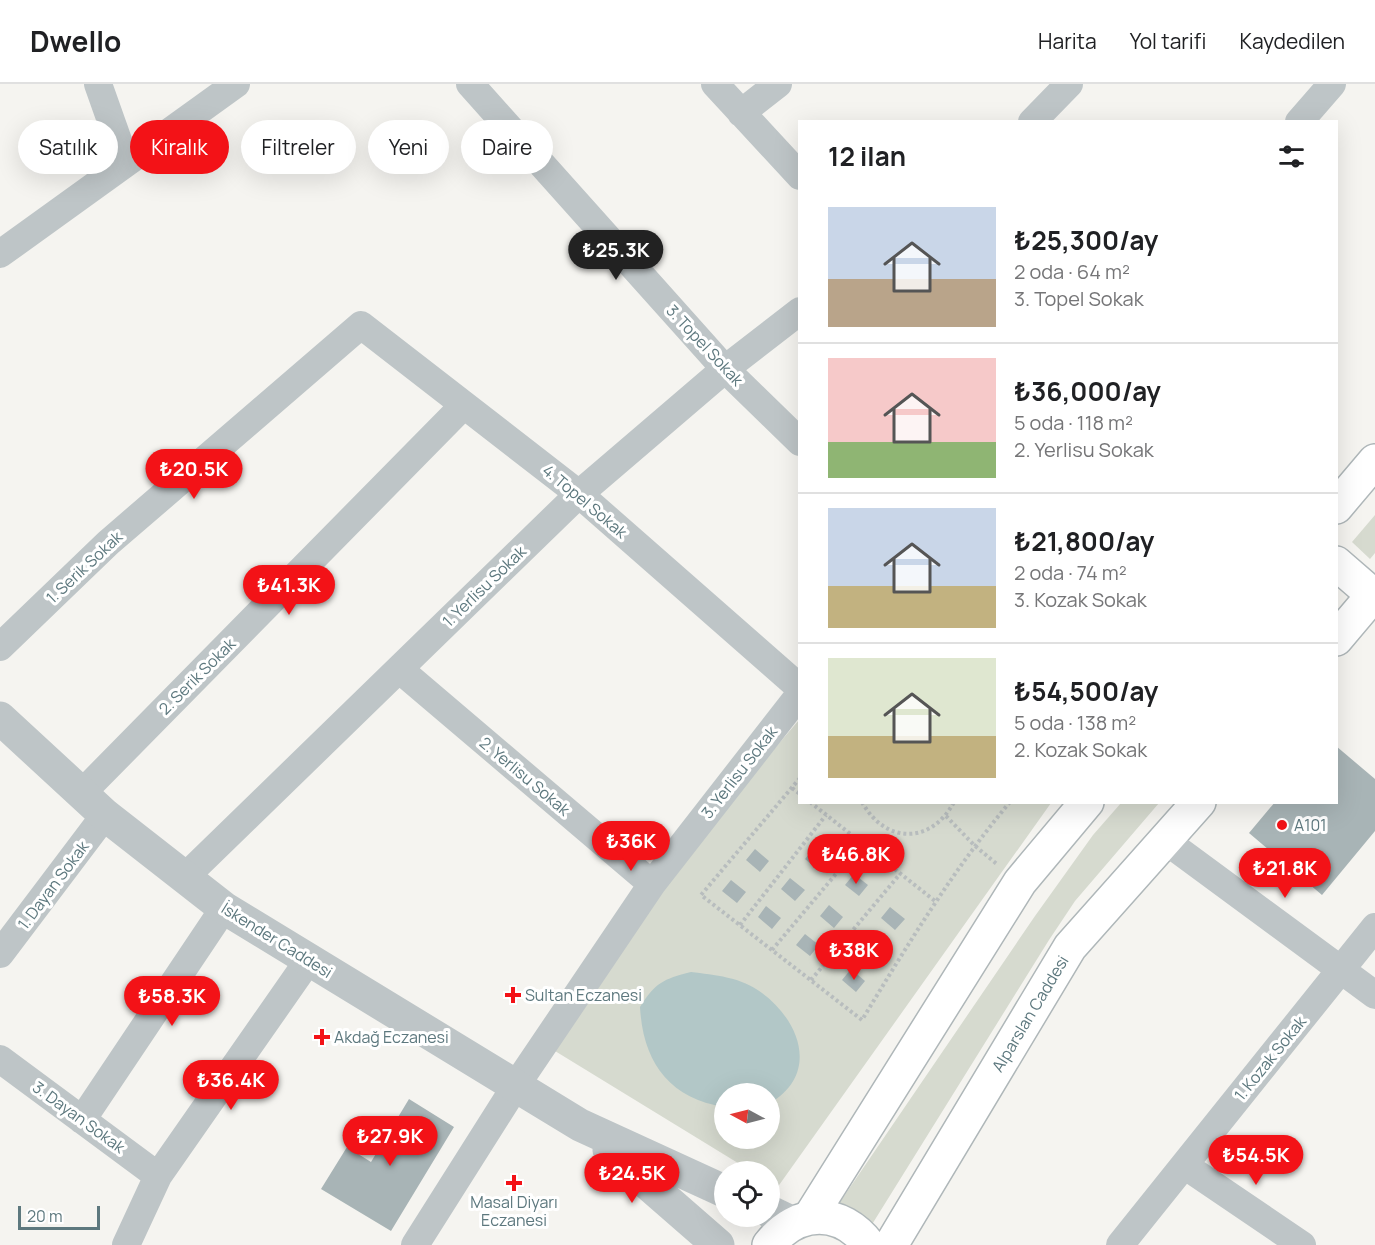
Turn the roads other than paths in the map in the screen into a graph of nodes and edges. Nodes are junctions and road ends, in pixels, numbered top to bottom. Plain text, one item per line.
1 (98, 84) edge
2 (236, 84) edge
3 (470, 84) edge
4 (715, 84) edge
5 (778, 84) edge
6 (1069, 84) edge
7 (1332, 84) edge
8 (741, 113) junction
9 (1034, 120) edge
10 (1301, 120) edge
11 (126, 163) junction
12 (798, 174) edge
13 (0, 254) edge
14 (798, 313) edge
15 (361, 325) joint
16 (725, 369) junction
17 (464, 405) junction
18 (798, 440) edge
19 (1375, 461) edge
20 (579, 494) junction
21 (1338, 505) edge
22 (1338, 565) edge
23 (1374, 595) edge
24 (1338, 637) edge
25 (0, 647) edge
26 (399, 669) junction
27 (798, 686) edge
28 (798, 697) edge
29 (0, 718) edge
30 (81, 794) junction
31 (1085, 804) edge
32 (1197, 804) edge
33 (105, 815) junction
34 (1167, 841) junction
35 (184, 878) junction
36 (652, 884) junction
37 (224, 908) junction
38 (1375, 927) edge
39 (0, 954) edge
40 (308, 961) junction
41 (1341, 970) junction
42 (1375, 995) edge
43 (0, 1059) edge
44 (515, 1087) junction
45 (82, 1120) junction
46 (580, 1125) junction
47 (1184, 1166) junction
48 (158, 1176) junction
49 (714, 1186) edge
50 (791, 1217) edge
51 (126, 1245) edge
52 (415, 1245) edge
53 (718, 1245) edge
54 (769, 1245) edge
55 (869, 1245) edge
56 (891, 1245) edge
57 (1120, 1245) edge
58 (1302, 1245) edge

1 - 11 street
2 - 11 street
3 - 16 street, 3. Topel Sokak
4 - 8 street
5 - 8 street
6 - 9 street
7 - 10 street
8 - 12 street
11 - 13 street
14 - 16 street, 1. Yerlisu Sokak
15 - 17 street, 4. Topel Sokak
15 - 25 street, 1. Serik Sokak
16 - 18 street, 3. Topel Sokak
16 - 20 street, 1. Yerlisu Sokak
17 - 20 street, 4. Topel Sokak
17 - 30 street, 2. Serik Sokak
19 - 21 main road
20 - 26 street, 1. Yerlisu Sokak
20 - 27 street, 4. Topel Sokak
22 - 23 main road
23 - 24 main road
26 - 35 street, 1. Yerlisu Sokak
26 - 36 street, 2. Yerlisu Sokak
28 - 36 street, 3. Yerlisu Sokak
29 - 30 street, İskender Caddesi
30 - 33 street, İskender Caddesi
31 - 50 main road
32 - 34 main road, Alparslan Caddesi
33 - 35 street, İskender Caddesi
33 - 39 street, 1. Dayan Sokak
34 - 41 street
34 - 56 main road, Alparslan Caddesi
35 - 37 street, İskender Caddesi
36 - 44 street, 3. Yerlisu Sokak
37 - 40 street, İskender Caddesi
37 - 45 street
38 - 41 street, 1. Kozak Sokak
40 - 44 street, İskender Caddesi
40 - 48 street
41 - 42 street
41 - 47 street, 1. Kozak Sokak
43 - 45 street, 3. Dayan Sokak
44 - 46 street, İskender Caddesi
44 - 52 street, 3. Yerlisu Sokak
45 - 48 street, 3. Dayan Sokak
46 - 49 street
46 - 53 street
47 - 57 street, 1. Kozak Sokak
47 - 58 street
48 - 51 street
50 - 54 main road
50 - 55 main road

